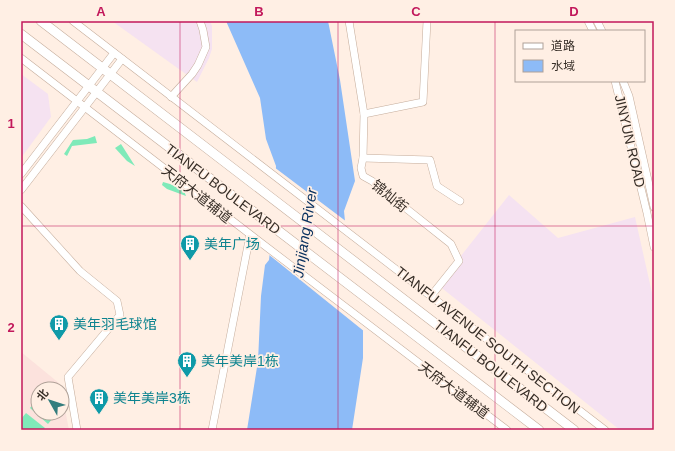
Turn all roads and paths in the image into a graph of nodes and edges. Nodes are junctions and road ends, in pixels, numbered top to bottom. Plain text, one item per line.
1 (41, 21) edge
2 (72, 21) edge
3 (200, 21) edge
4 (349, 21) edge
5 (427, 21) edge
6 (588, 21) edge
7 (592, 30) edge
8 (21, 34) edge
9 (114, 53) junction
10 (21, 58) edge
11 (122, 59) junction
12 (102, 68) junction
13 (110, 74) junction
14 (615, 82) edge
15 (623, 82) edge
16 (89, 86) junction
17 (96, 92) junction
18 (171, 97) junction
19 (77, 101) junction
20 (84, 107) junction
21 (364, 114) junction
22 (363, 158) junction
23 (21, 174) edge
24 (21, 190) edge
25 (460, 201) dead end
26 (21, 206) edge
27 (654, 207) edge
28 (650, 212) edge
29 (250, 235) junction
30 (654, 247) edge
31 (431, 296) junction
32 (77, 430) edge
33 (212, 430) edge
34 (506, 430) edge
35 (539, 430) edge
36 (574, 430) edge
37 (605, 430) edge

1 - 12 main road, TIANFU BOULEVARD
2 - 9 street
3 - 18 street
4 - 21 street, 锦灿街
5 - 21 street
6 - 7 street
8 - 16 main road, TIANFU BOULEVARD
9 - 11 street
9 - 12 street
10 - 19 street, 天府大道辅道
11 - 13 street
11 - 18 street
12 - 13 main road, TIANFU BOULEVARD
12 - 16 street
13 - 17 street
13 - 36 main road, TIANFU BOULEVARD
14 - 28 street, JINYUN ROAD
15 - 27 street, JINYUN ROAD
16 - 17 main road, TIANFU BOULEVARD
16 - 19 street
17 - 20 street
17 - 35 main road, TIANFU BOULEVARD
18 - 31 street, TIANFU AVENUE SOUTH SECTION
19 - 20 street, 天府大道辅道
19 - 23 street
20 - 24 street
20 - 29 street, 天府大道辅道
21 - 22 street, 锦灿街
22 - 25 street
22 - 31 street, 锦灿街
26 - 32 street
28 - 30 street, JINYUN ROAD
29 - 33 street
29 - 34 street, 天府大道辅道
31 - 37 street, TIANFU AVENUE SOUTH SECTION

